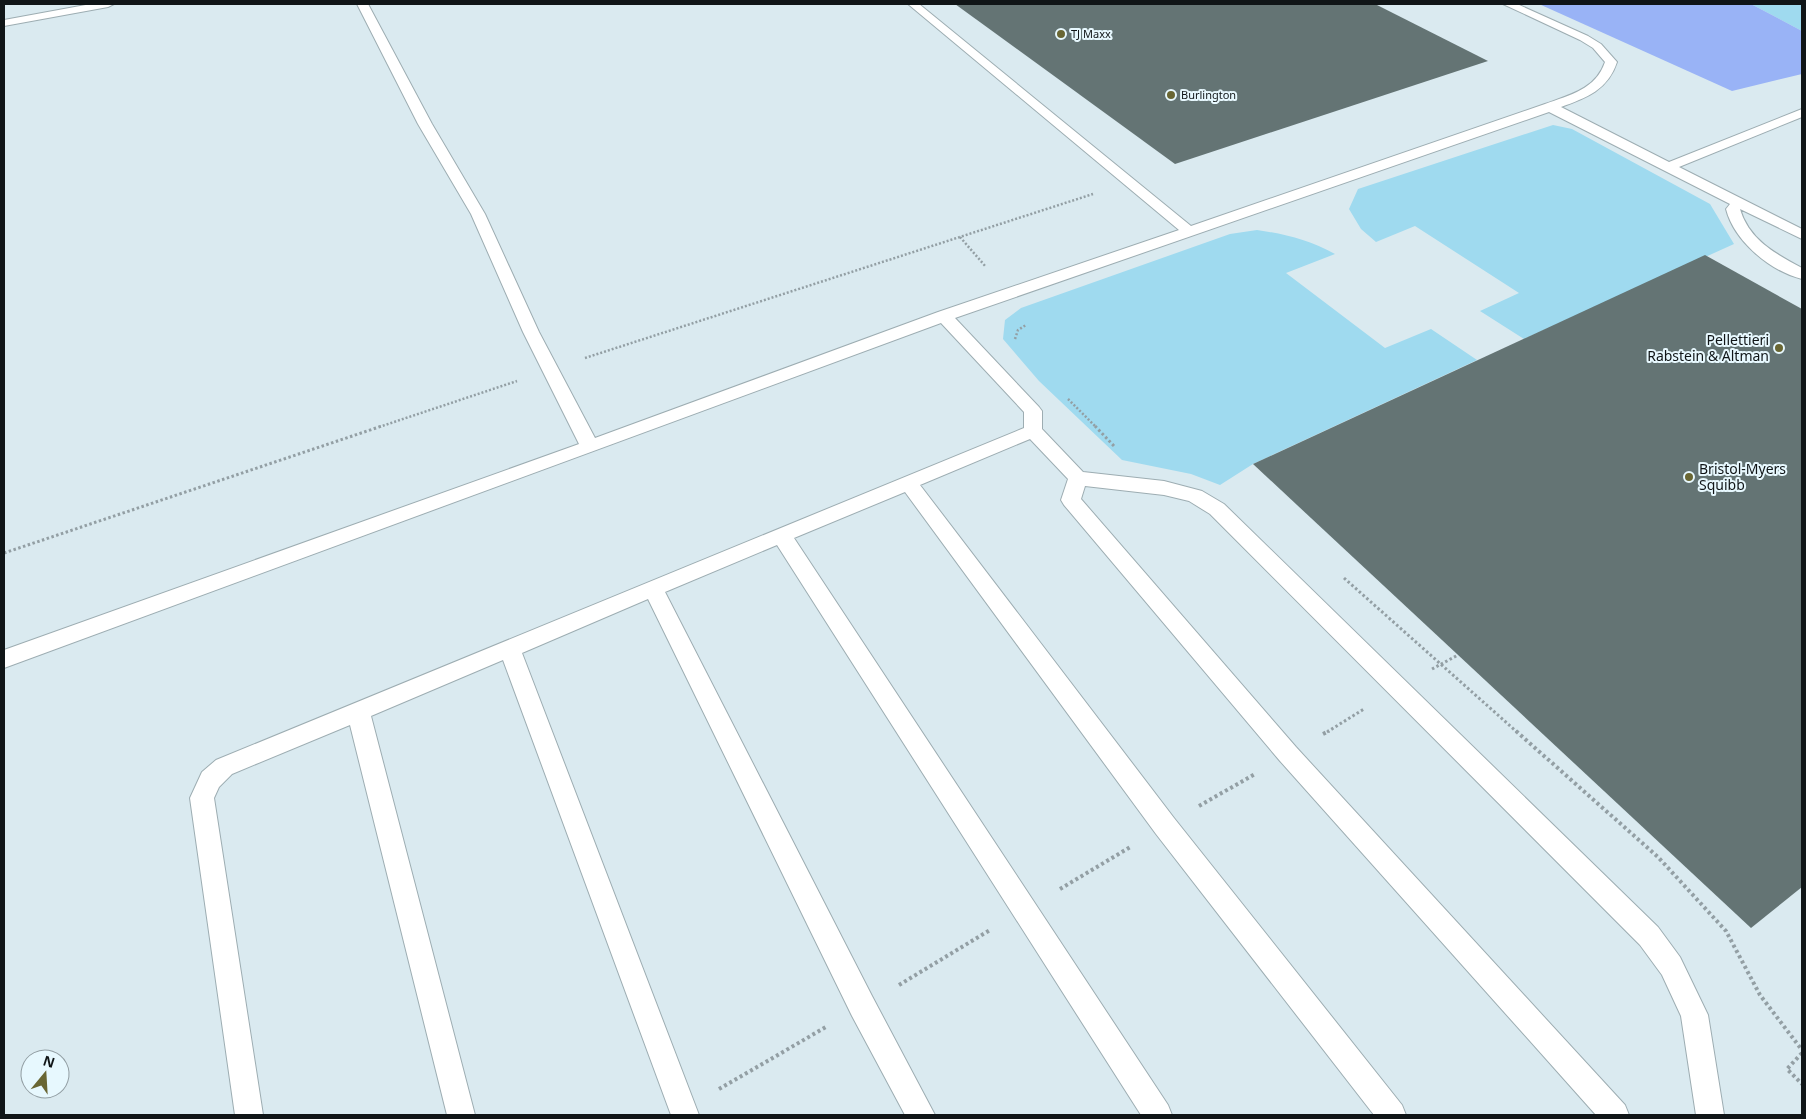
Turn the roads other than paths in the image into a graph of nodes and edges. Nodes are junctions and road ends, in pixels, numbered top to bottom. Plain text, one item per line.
1 (108, 4) edge
2 (362, 4) edge
3 (913, 4) edge
4 (1508, 4) edge
5 (4, 23) edge
6 (1550, 107) junction
7 (1802, 113) edge
8 (1668, 167) junction
9 (1738, 203) junction
10 (1189, 231) junction
11 (1802, 235) edge
12 (1802, 274) edge
13 (944, 316) junction
14 (1033, 432) junction
15 (590, 447) junction
16 (1078, 478) junction
17 (909, 484) junction
18 (781, 535) junction
19 (652, 588) junction
20 (509, 647) junction
21 (4, 659) edge
22 (358, 711) junction
23 (249, 1115) edge
24 (461, 1115) edge
25 (685, 1115) edge
26 (921, 1115) edge
27 (1158, 1115) edge
28 (1392, 1115) edge
29 (1615, 1115) edge
30 (1710, 1115) edge

1 - 5 lane
2 - 15 lane
3 - 10 lane
4 - 6 lane
6 - 8 lane
6 - 10 lane
7 - 8 lane
8 - 9 lane
9 - 11 lane
9 - 12 lane
10 - 13 lane
13 - 14 lane
13 - 15 lane
14 - 16 lane
14 - 17 lane
15 - 21 lane
16 - 29 lane
16 - 30 lane
17 - 18 lane
17 - 28 lane
18 - 19 lane
18 - 27 lane
19 - 20 lane
19 - 26 lane
20 - 22 lane
20 - 25 lane
22 - 23 lane
22 - 24 lane

